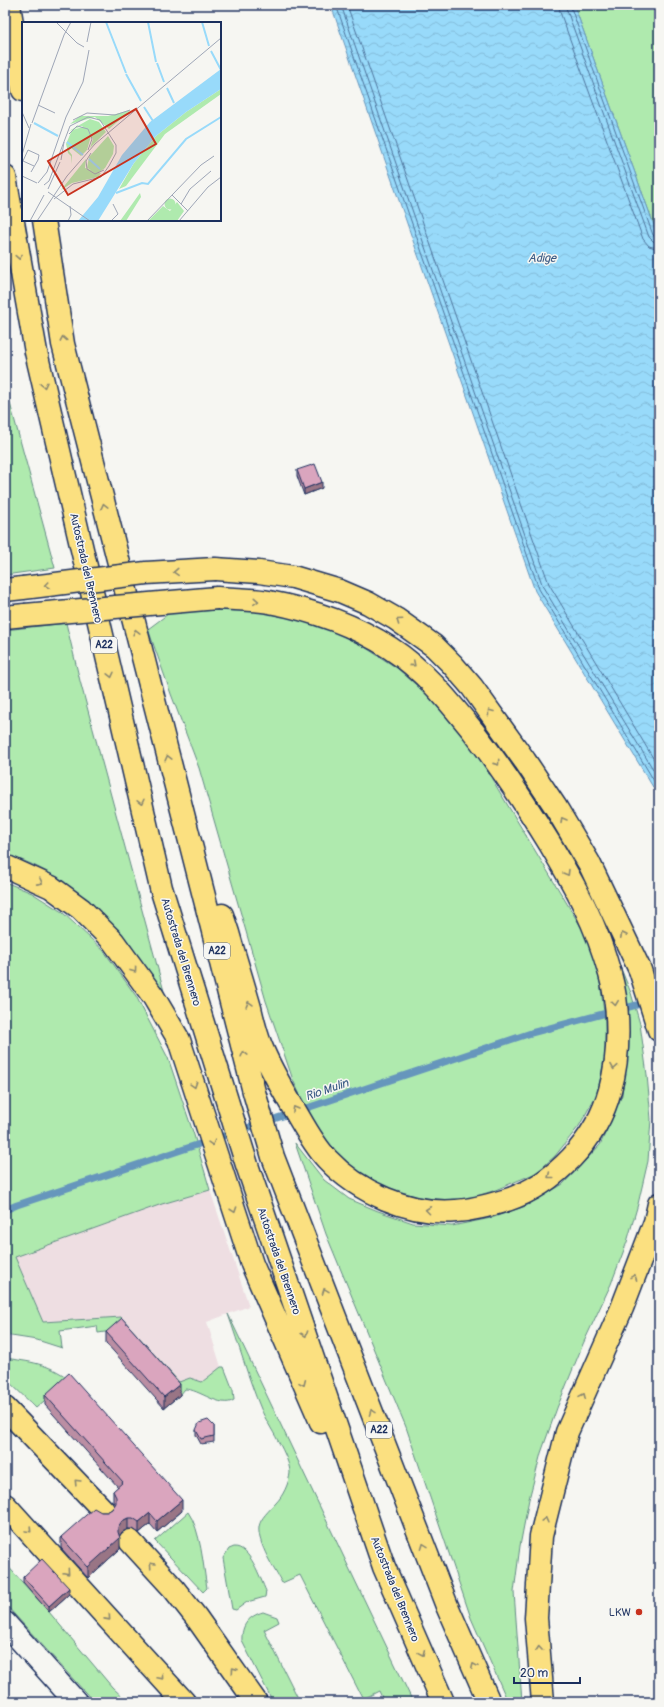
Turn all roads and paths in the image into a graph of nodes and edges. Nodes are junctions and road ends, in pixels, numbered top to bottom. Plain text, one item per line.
1 (10, 5) edge
2 (22, 83) edge
3 (5, 177) edge
4 (44, 221) edge
5 (14, 589) edge
6 (15, 616) edge
7 (181, 810) junction
8 (5, 866) edge
9 (658, 1026) edge
10 (659, 1204) edge
11 (5, 1408) edge
12 (5, 1505) edge
13 (104, 1510) edge
14 (130, 1541) dead end
15 (384, 1567) junction
16 (5, 1623) edge
17 (76, 1702) edge
18 (184, 1702) edge
19 (256, 1702) edge
20 (443, 1702) edge
21 (489, 1702) edge
22 (543, 1702) edge

1 - 2 highway
3 -> 15 highway, Autostrada del Brennero / A22
7 -> 4 highway, A22
9 -> 5 highway, bridge
6 -> 7 highway, bridge
21 -> 7 highway, A22
8 -> 15 highway
22 -> 10 highway
13 -> 11 highway
12 -> 18 highway
19 -> 14 highway
15 -> 20 highway, Autostrada del Brennero / A22
16 - 17 main road

